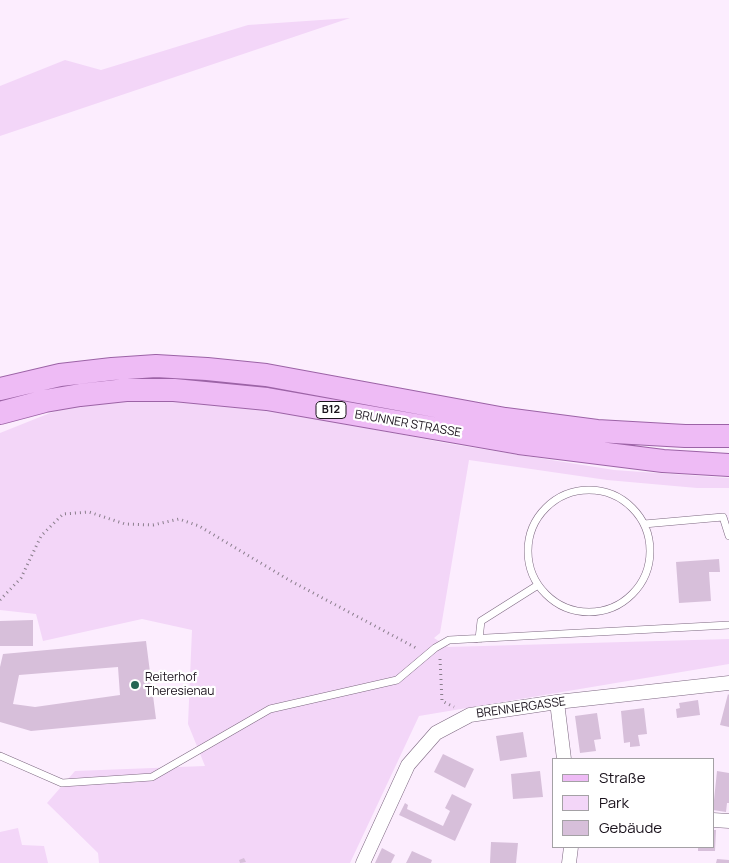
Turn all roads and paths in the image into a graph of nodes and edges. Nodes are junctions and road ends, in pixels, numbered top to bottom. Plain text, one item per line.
1 (0, 389) edge
2 (0, 413) edge
3 (729, 436) edge
4 (729, 465) edge
5 (644, 524) junction
6 (729, 536) edge
7 (538, 586) junction
8 (0, 600) edge
9 (729, 625) edge
10 (479, 639) junction
11 (440, 646) junction
12 (428, 654) junction
13 (729, 683) edge
14 (442, 701) dead end
15 (557, 702) junction
16 (0, 756) edge
17 (564, 758) edge
18 (714, 820) edge
19 (729, 821) edge
20 (570, 848) edge
21 (363, 863) edge
22 (570, 863) edge

1 - 3 main road, BRUNNER STRASSE / B12
2 - 4 main road, BRUNNER STRASSE / B12
5 - 6 lane
5 - 7 lane
5 - 7 lane
7 - 10 lane
8 - 12 path
9 - 10 lane
10 - 11 lane
11 - 12 lane
11 - 14 path
12 - 16 lane
13 - 15 street, BRENNERGASSE
15 - 17 street
15 - 21 street, BRENNERGASSE
18 - 19 street
20 - 22 street

